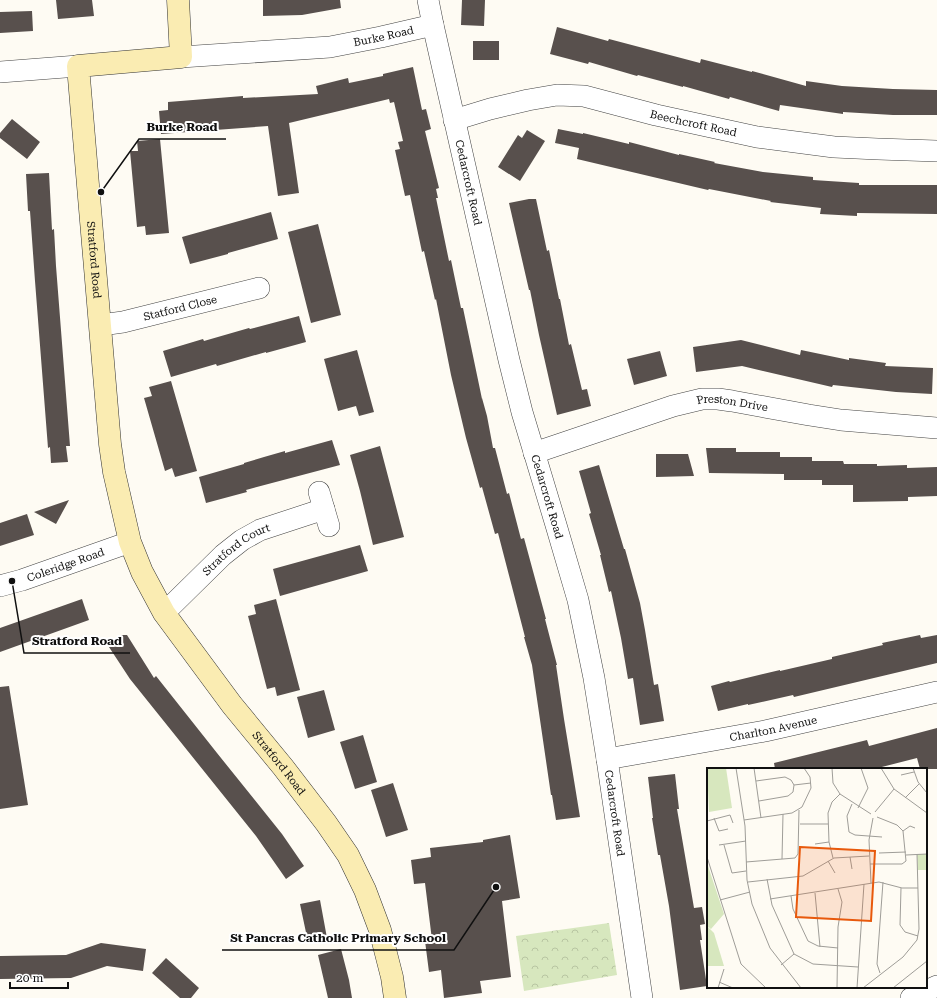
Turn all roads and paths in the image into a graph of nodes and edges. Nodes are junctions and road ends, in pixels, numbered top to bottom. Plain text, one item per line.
1 (178, 0) edge
2 (428, 0) edge
3 (432, 25) junction
4 (181, 57) junction
5 (78, 66) junction
6 (0, 72) edge
7 (454, 120) junction
8 (937, 151) edge
9 (259, 288) dead end
10 (100, 325) junction
11 (937, 428) edge
12 (534, 453) junction
13 (324, 509) dead end
14 (130, 542) junction
15 (0, 586) edge
16 (164, 613) junction
17 (937, 692) edge
18 (607, 758) junction
19 (937, 986) edge
20 (395, 998) edge
21 (642, 998) edge
22 (911, 998) edge

1 - 4 street
2 - 3 street, Cedarcroft Road
3 - 4 street, Burke Road
3 - 7 street, Cedarcroft Road
4 - 5 street, Burke Road
5 - 6 street, Burke Road
5 - 10 street, Stratford Road
7 - 8 street, Beechcroft Road
7 - 12 street, Cedarcroft Road
9 - 10 street, Statford Close
10 - 14 street, Stratford Road
11 - 12 street, Preston Drive
12 - 18 street, Cedarcroft Road
13 - 16 street, Stratford Court
14 - 15 street, Coleridge Road
14 - 16 street, Stratford Road
16 - 20 street, Stratford Road
17 - 18 street, Charlton Avenue
18 - 21 street, Cedarcroft Road
19 - 22 street

